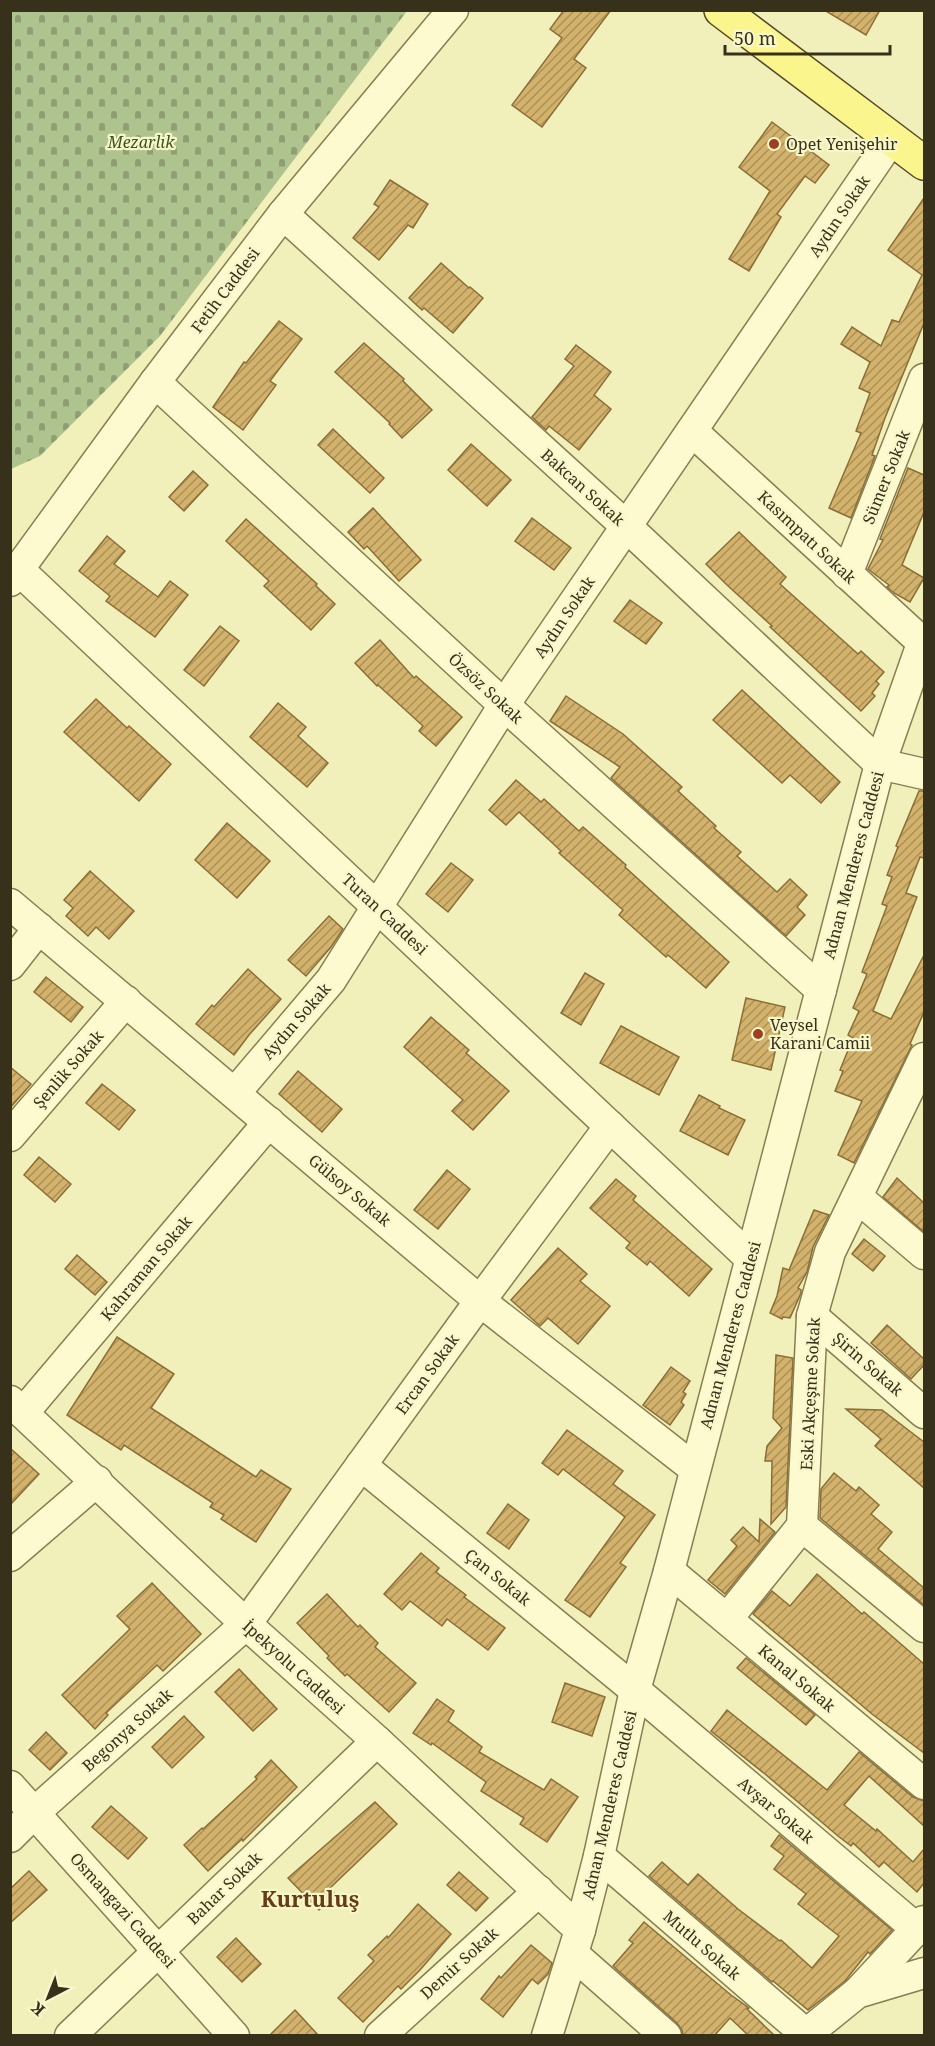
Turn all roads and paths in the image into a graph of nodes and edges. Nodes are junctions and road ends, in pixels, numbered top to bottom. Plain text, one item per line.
1 (453, 10) edge
2 (721, 10) edge
3 (892, 138) junction
4 (924, 163) edge
5 (283, 214) junction
6 (924, 379) edge
7 (156, 382) junction
8 (692, 431) junction
9 (626, 526) junction
10 (847, 574) junction
11 (15, 575) edge
12 (923, 640) edge
13 (504, 705) junction
14 (879, 764) junction
15 (924, 774) edge
16 (10, 904) edge
17 (377, 907) junction
18 (39, 927) junction
19 (10, 965) edge
20 (821, 990) junction
21 (126, 1002) junction
22 (924, 1058) edge
23 (235, 1093) junction
24 (269, 1122) junction
25 (610, 1126) junction
26 (10, 1136) edge
27 (857, 1197) junction
28 (924, 1254) edge
29 (750, 1258) junction
30 (480, 1301) junction
31 (812, 1316) junction
32 (17, 1407) edge
33 (924, 1413) edge
34 (362, 1465) junction
35 (695, 1469) junction
36 (97, 1481) junction
37 (802, 1526) junction
38 (10, 1556) edge
39 (669, 1571) junction
40 (726, 1619) junction
41 (246, 1624) junction
42 (924, 1627) edge
43 (635, 1690) junction
44 (377, 1741) junction
45 (924, 1784) edge
46 (10, 1786) edge
47 (35, 1812) junction
48 (10, 1837) edge
49 (599, 1856) junction
50 (539, 1891) junction
51 (921, 1925) edge
52 (576, 1942) junction
53 (159, 1951) junction
54 (924, 1973) edge
55 (857, 1993) junction
56 (396, 2030) edge
57 (805, 2035) edge
58 (70, 2036) edge
59 (234, 2036) edge
60 (547, 2036) edge
61 (666, 2036) edge

1 - 5 street, Fetih Caddesi
2 - 3 main road
3 - 4 main road
3 - 8 street, Aydın Sokak
5 - 7 street, Fetih Caddesi
5 - 9 street, Bakcan Sokak
6 - 10 street, Sümer Sokak
7 - 11 street, Fetih Caddesi
7 - 13 street, Özsöz Sokak
8 - 9 street, Aydın Sokak
8 - 10 street, Kasımpatı Sokak
9 - 13 street, Aydın Sokak
9 - 14 street, Bakcan Sokak
10 - 12 street, Kasımpatı Sokak
11 - 17 street, Turan Caddesi
12 - 14 street, Adnan Menderes Caddesi
13 - 17 street, Aydın Sokak
13 - 20 street, Özsöz Sokak
14 - 15 street
14 - 20 street, Adnan Menderes Caddesi
16 - 18 street, Gülsoy Sokak
17 - 23 street, Aydın Sokak
17 - 25 street, Turan Caddesi
18 - 19 street
18 - 21 street, Gülsoy Sokak
20 - 29 street, Adnan Menderes Caddesi
21 - 23 street, Gülsoy Sokak
21 - 26 street, Şenlik Sokak
22 - 27 street, Eski Akçeşme Sokak
23 - 24 street, Gülsoy Sokak
24 - 30 street, Gülsoy Sokak
24 - 32 street, Kahraman Sokak
25 - 29 street, Turan Caddesi
25 - 30 street, Ercan Sokak
27 - 28 street
27 - 31 street, Eski Akçeşme Sokak
29 - 35 street, Adnan Menderes Caddesi
30 - 34 street, Ercan Sokak
30 - 35 street, Gülsoy Sokak
31 - 33 street, Şirin Sokak
31 - 37 street, Eski Akçeşme Sokak
32 - 36 street, İpekyolu Caddesi
34 - 41 street, Ercan Sokak
34 - 43 street, Çan Sokak
35 - 39 street, Adnan Menderes Caddesi
36 - 38 street
36 - 41 street, İpekyolu Caddesi
37 - 40 street
37 - 42 street
39 - 40 street, Kanal Sokak
39 - 43 street, Adnan Menderes Caddesi
40 - 45 street, Kanal Sokak
41 - 44 street, İpekyolu Caddesi
41 - 47 street, Begonya Sokak
43 - 49 street, Adnan Menderes Caddesi
43 - 51 street, Avşar Sokak
44 - 50 street, İpekyolu Caddesi
44 - 53 street, Bahar Sokak
46 - 47 street, Osmangazi Caddesi
47 - 48 street, Begonya Sokak
47 - 53 street, Osmangazi Caddesi
49 - 52 street, Adnan Menderes Caddesi
49 - 57 street, Mutlu Sokak
50 - 52 street, İpekyolu Caddesi
50 - 56 street, Demir Sokak
51 - 55 street
52 - 60 street, Adnan Menderes Caddesi
52 - 61 street, İpekyolu Caddesi
53 - 58 street, Bahar Sokak
53 - 59 street, Osmangazi Caddesi
54 - 55 street
55 - 57 street

